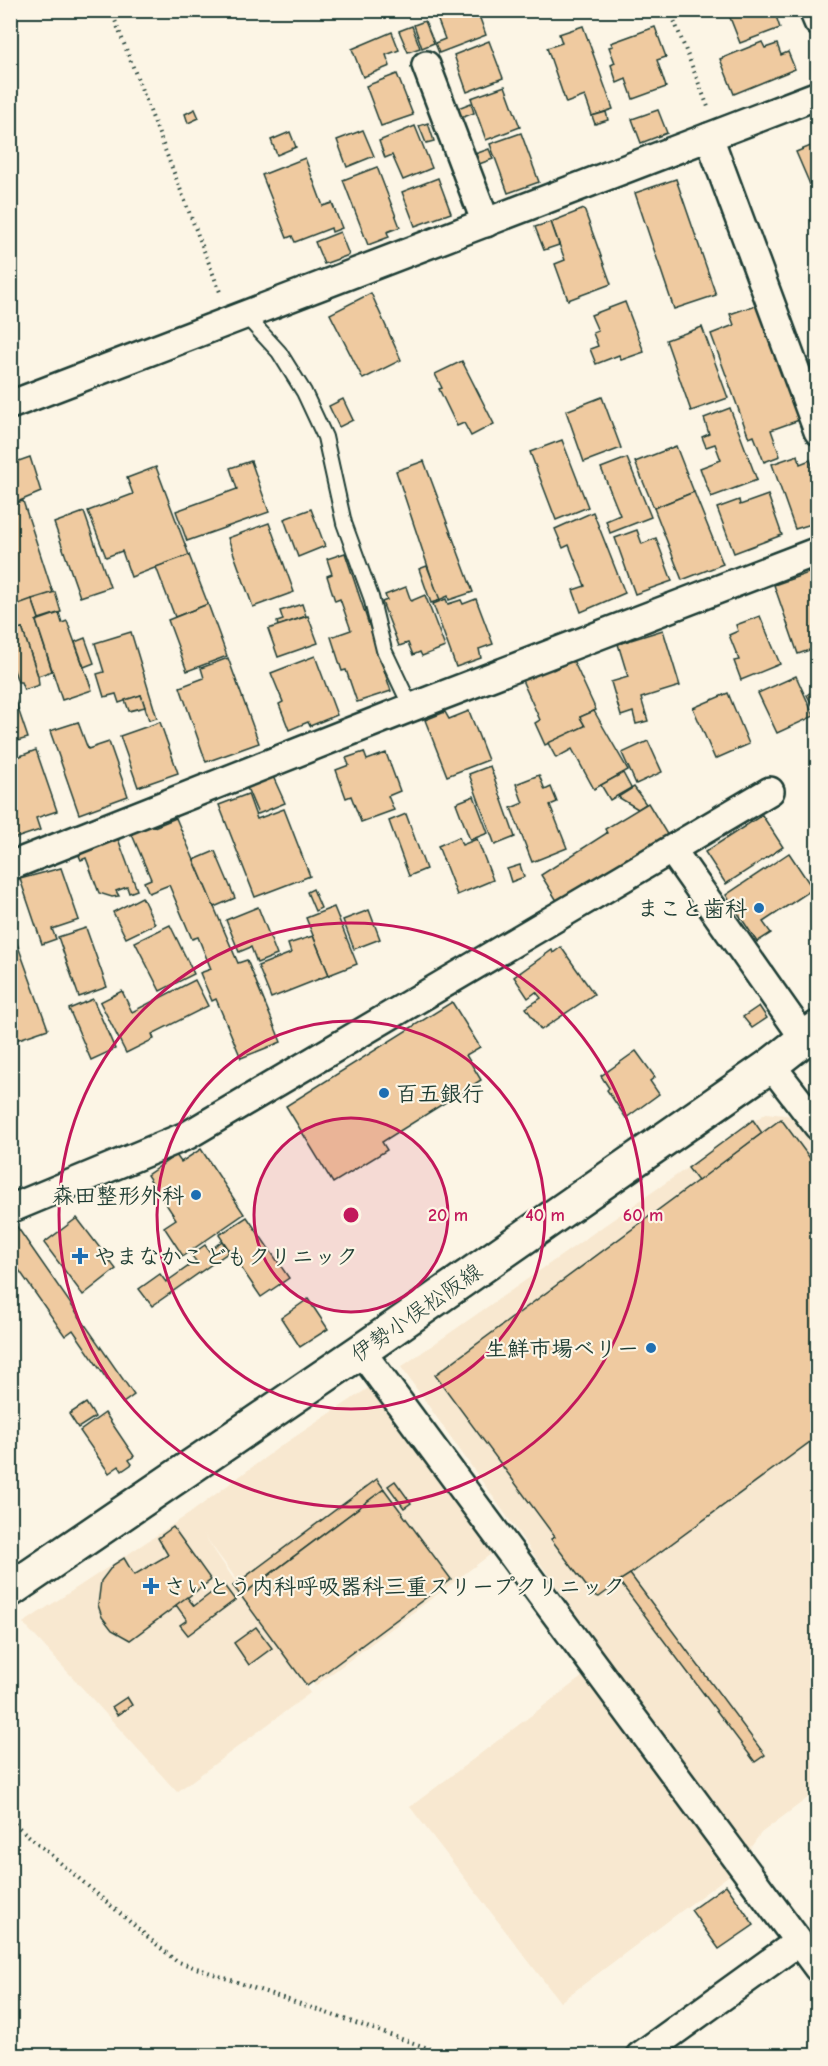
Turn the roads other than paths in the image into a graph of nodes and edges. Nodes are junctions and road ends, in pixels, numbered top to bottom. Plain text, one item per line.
1 (813, 10) edge
2 (818, 22) edge
3 (426, 65) dead end
4 (818, 95) edge
5 (714, 134) junction
6 (486, 223) junction
7 (238, 317) junction
8 (10, 405) edge
9 (818, 431) edge
10 (818, 551) edge
11 (411, 707) junction
12 (770, 791) dead end
13 (672, 850) junction
14 (10, 866) edge
15 (811, 1033) edge
16 (771, 1065) junction
17 (818, 1126) edge
18 (10, 1209) edge
19 (361, 1351) junction
20 (10, 1590) edge
21 (798, 1942) junction
22 (818, 1968) edge
23 (640, 2055) edge

1 - 2 street
3 - 6 street
4 - 5 street
5 - 6 street
5 - 9 street
6 - 7 street
7 - 8 street
7 - 11 lane
10 - 11 street
11 - 14 street
12 - 13 street
13 - 15 street
13 - 18 street
15 - 16 main road, 伊勢小俣松阪線
16 - 17 street
16 - 19 main road, 伊勢小俣松阪線
19 - 20 main road, 伊勢小俣松阪線
19 - 21 street
21 - 22 street
21 - 23 street

